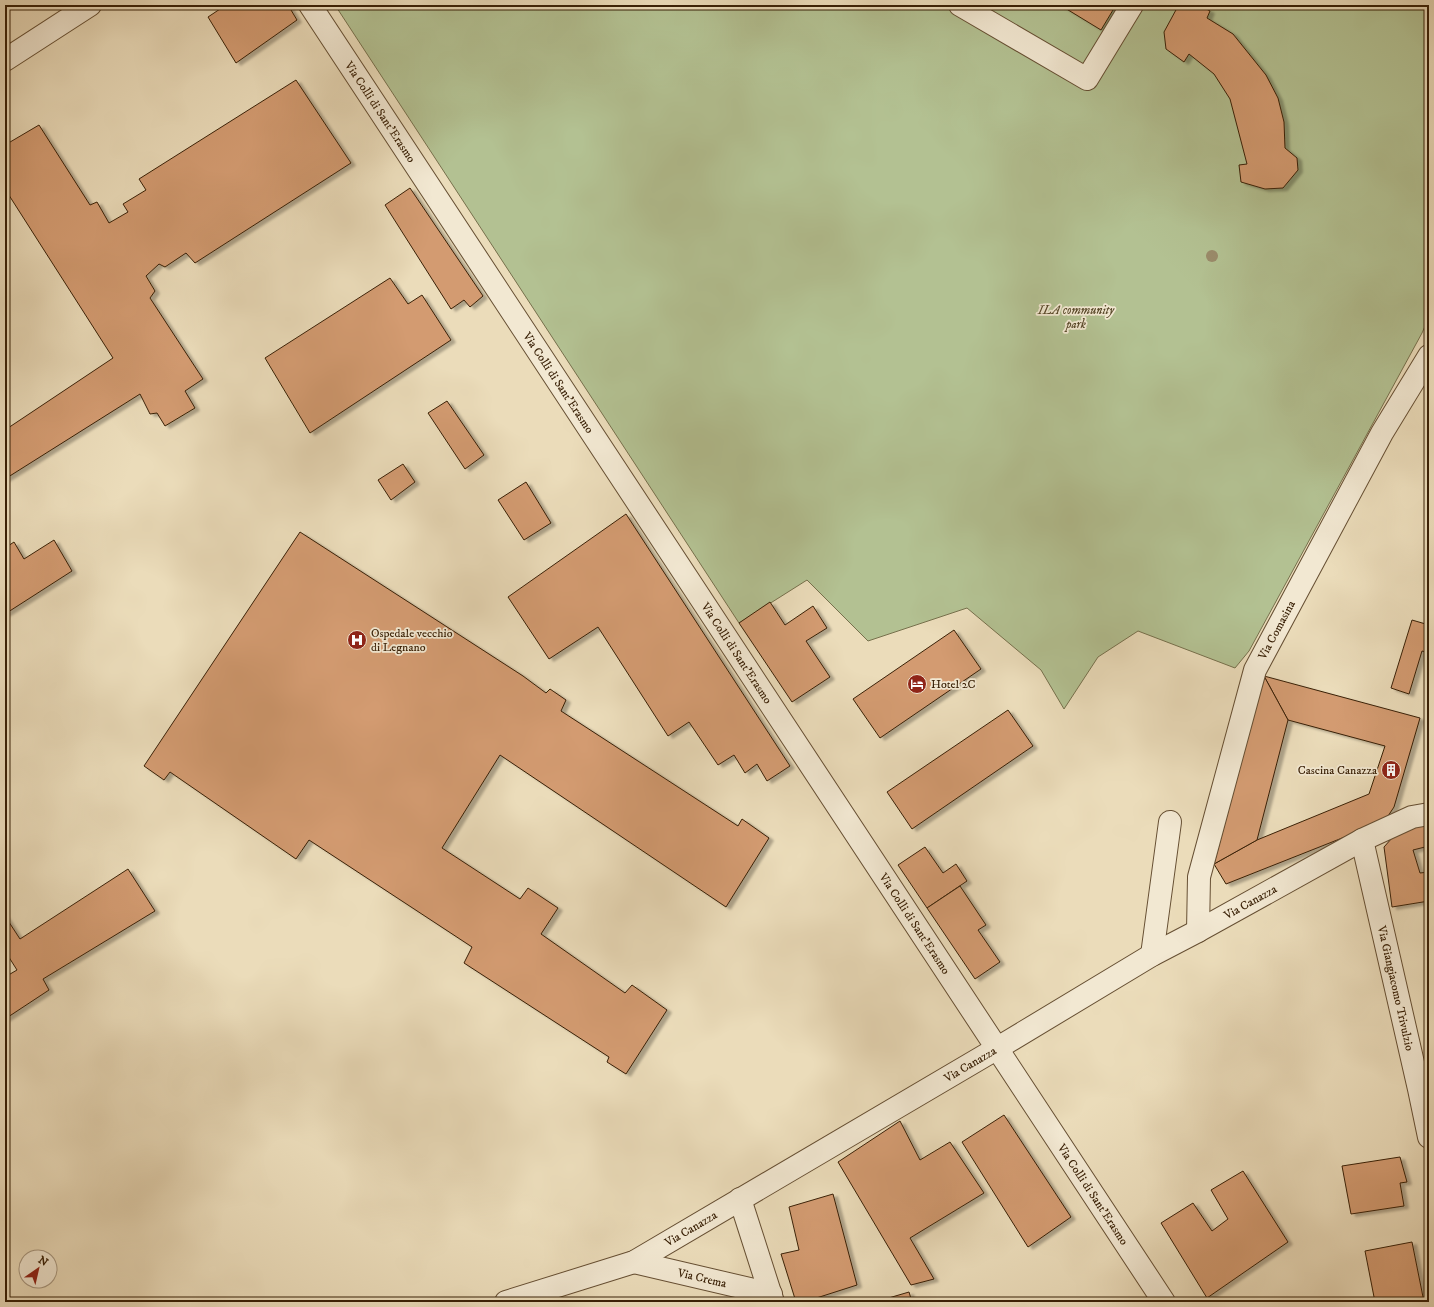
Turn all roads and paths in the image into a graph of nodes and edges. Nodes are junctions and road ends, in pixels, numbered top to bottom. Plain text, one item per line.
1 (90, 5) edge
2 (310, 5) edge
3 (960, 5) edge
4 (1132, 5) edge
5 (5, 60) edge
6 (1429, 356) edge
7 (1429, 814) edge
8 (1170, 822) dead end
9 (1362, 840) junction
10 (1198, 931) junction
11 (1152, 955) junction
12 (996, 1049) junction
13 (1429, 1137) edge
14 (740, 1199) junction
15 (634, 1262) junction
16 (772, 1298) edge
17 (506, 1302) edge
18 (1164, 1302) edge

1 - 5 street
2 - 12 street, Via Colli di Sant'Erasmo
3 - 4 street
6 - 10 street, Via Comasina
7 - 9 street, Via Canazza
8 - 11 street
9 - 10 street, Via Canazza
9 - 13 street, Via Giangiacomo Trivulzio
10 - 11 street, Via Canazza
11 - 12 street, Via Canazza
12 - 14 street, Via Canazza
12 - 18 street, Via Colli di Sant'Erasmo
14 - 15 street, Via Canazza
14 - 16 street, Via Crema
15 - 16 street, Via Crema
15 - 17 street, Via Canazza

